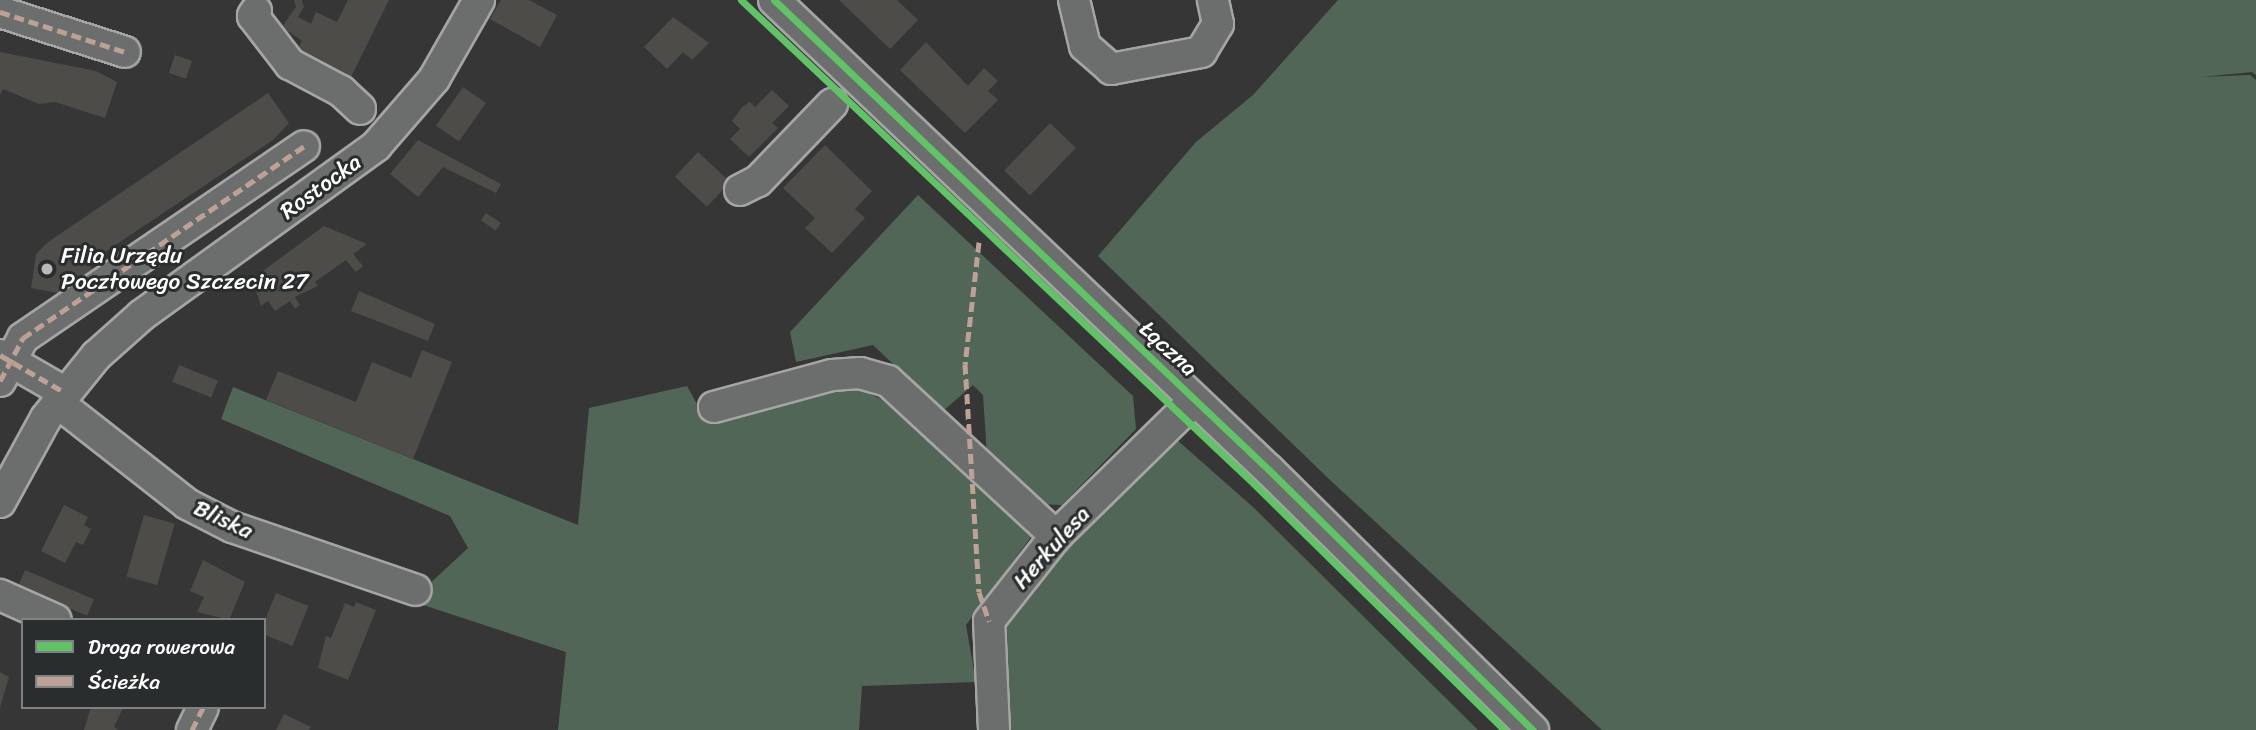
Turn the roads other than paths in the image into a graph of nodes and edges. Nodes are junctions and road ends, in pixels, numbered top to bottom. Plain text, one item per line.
1 (479, 0) edge
2 (774, 0) edge
3 (1074, 0) edge
4 (1213, 0) edge
5 (256, 11) dead end
6 (0, 12) edge
7 (125, 52) dead end
8 (832, 104) dead end
9 (360, 108) dead end
10 (304, 146) dead end
11 (740, 190) dead end
12 (3, 365) edge
13 (61, 397) junction
14 (1195, 400) junction
15 (714, 407) dead end
16 (0, 502) edge
17 (1056, 536) junction
18 (416, 590) dead end
19 (0, 595) edge
20 (52, 618) edge
21 (202, 709) edge
22 (192, 730) edge
23 (994, 730) edge
24 (1533, 730) edge

1 - 13 street, Rostocka
2 - 14 street, Łączna
3 - 4 street
5 - 9 street
6 - 7 street
8 - 11 street
10 - 12 street
12 - 13 street, Bliska
13 - 16 street, Rostocka
13 - 18 street, Bliska
14 - 17 street, Herkulesa
14 - 24 street, Łączna
15 - 17 street
17 - 23 street, Herkulesa
19 - 20 street
21 - 22 street

